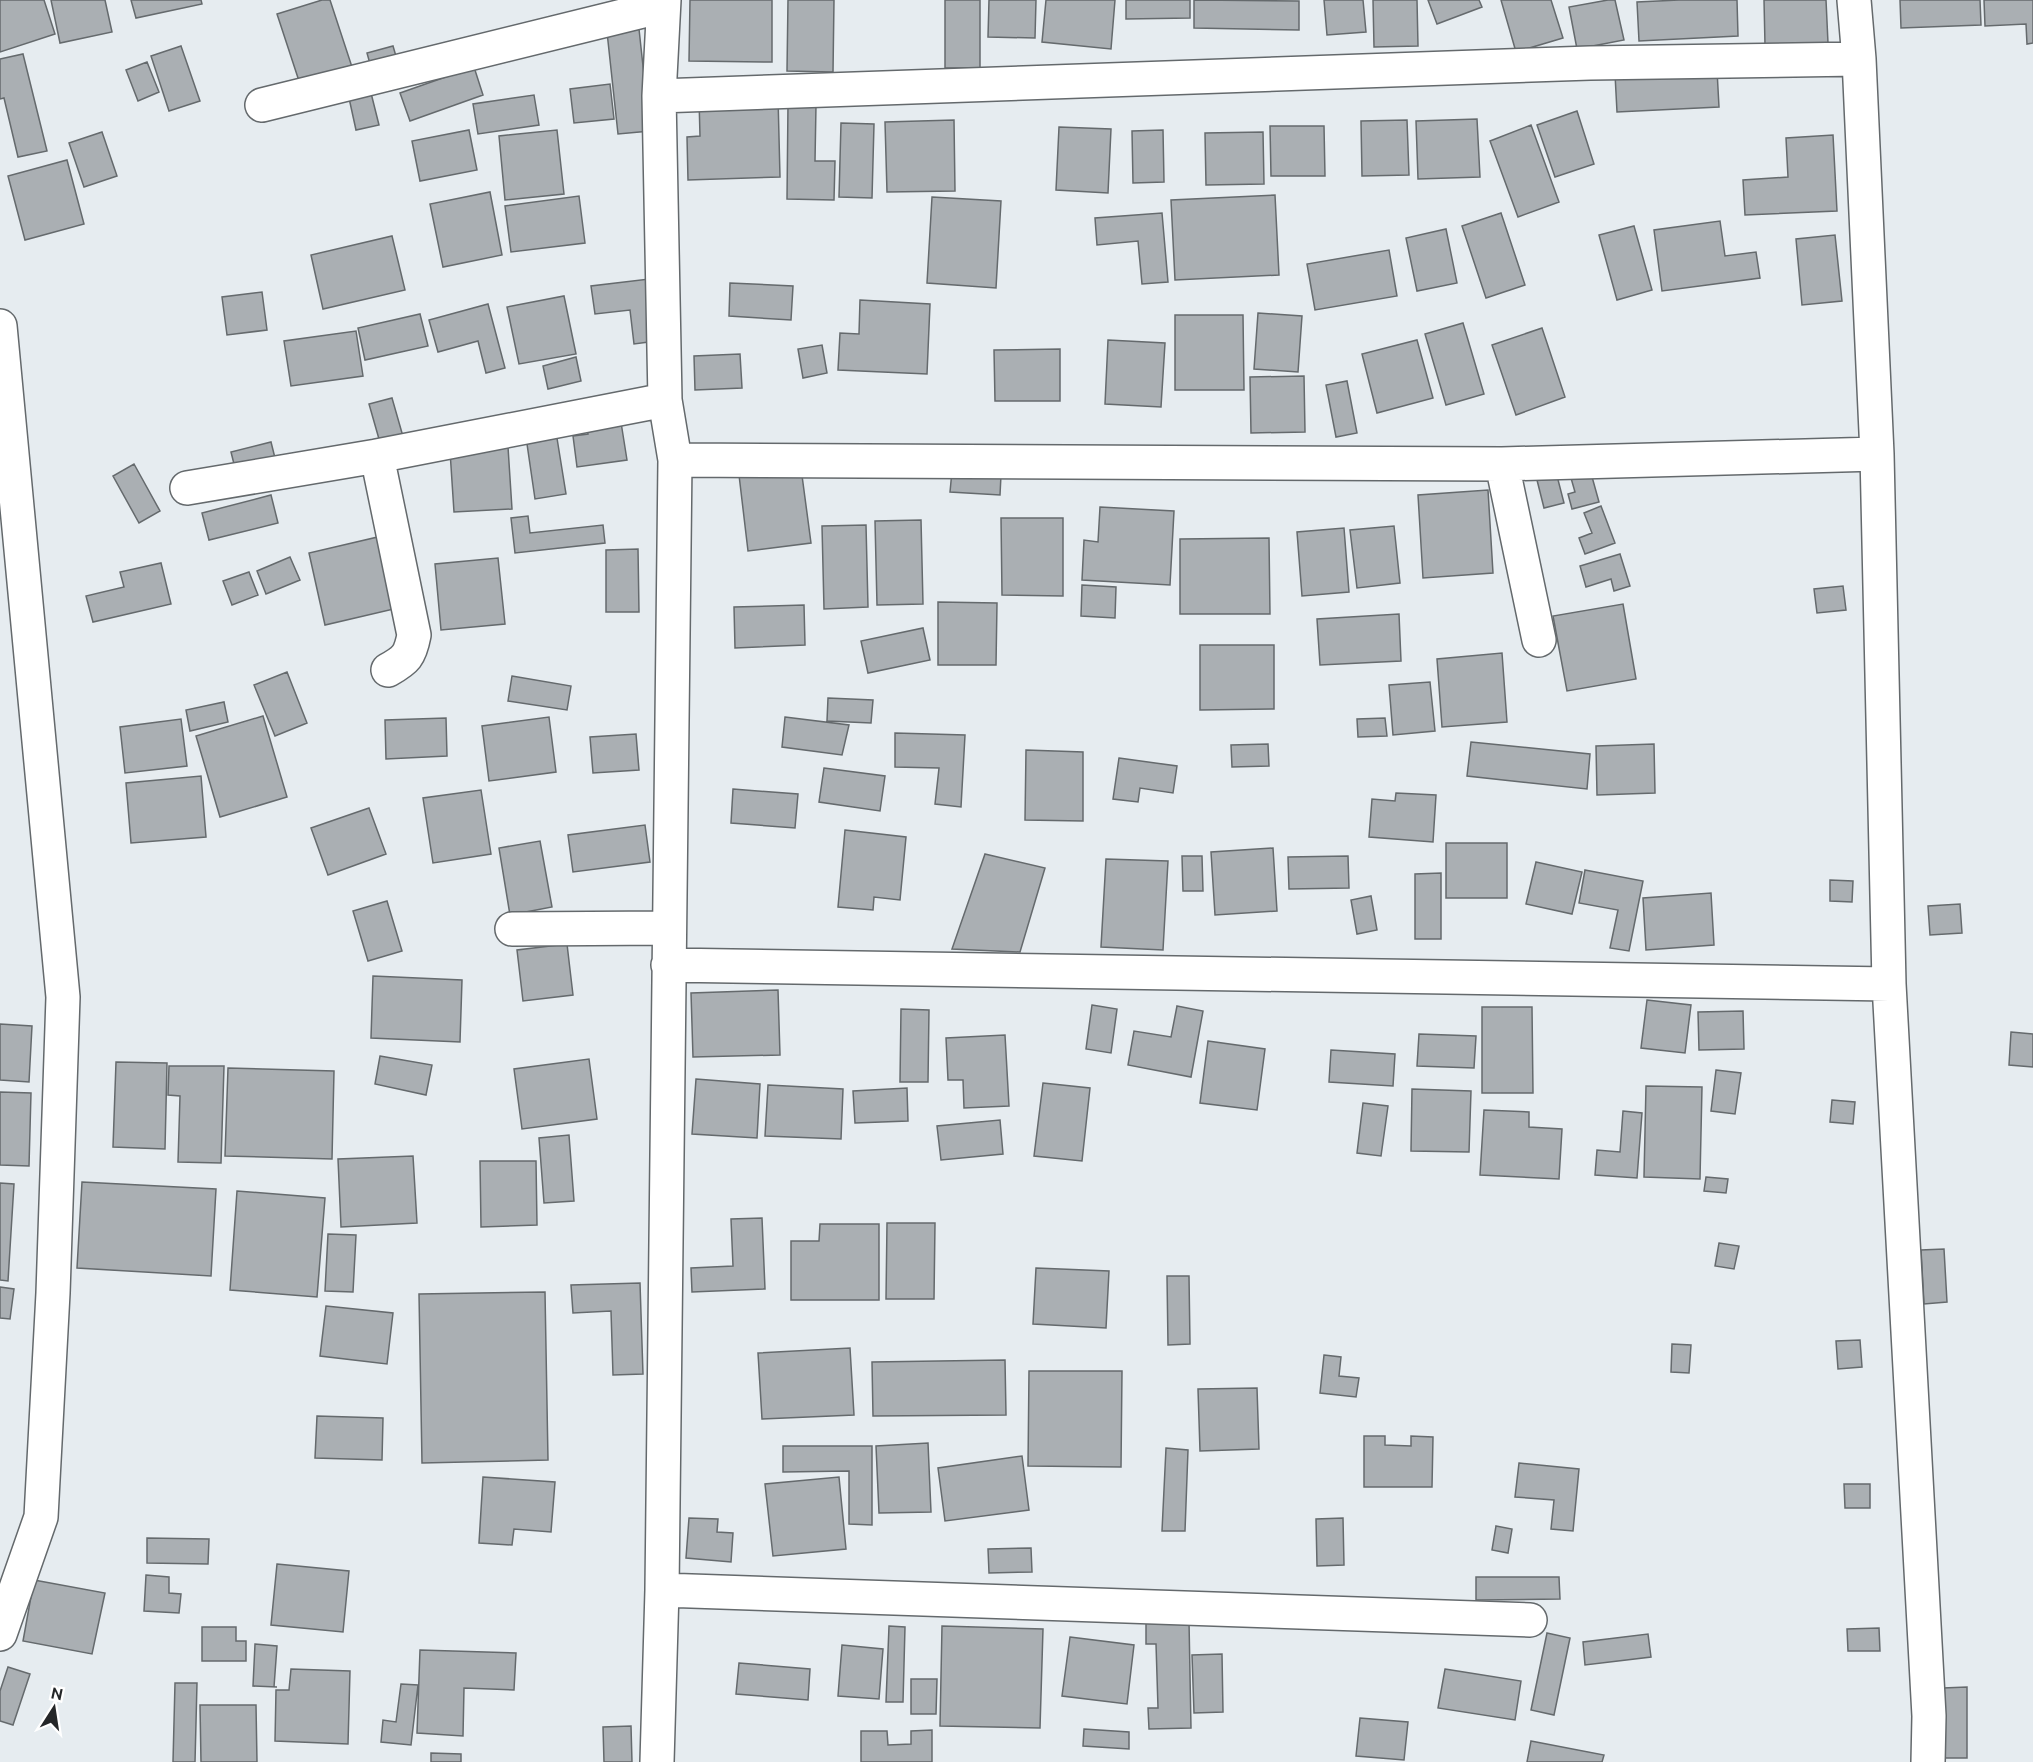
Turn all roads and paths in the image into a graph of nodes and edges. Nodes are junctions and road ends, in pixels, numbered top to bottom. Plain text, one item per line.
1 (1854, 0) edge
2 (664, 3) edge
3 (1859, 59) junction
4 (659, 96) junction
5 (262, 105) dead end
6 (1, 329) edge
7 (664, 400) junction
8 (1877, 454) junction
9 (377, 456) junction
10 (675, 460) junction
11 (1502, 464) junction
12 (187, 488) dead end
13 (1539, 640) dead end
14 (388, 670) dead end
15 (512, 928) dead end
16 (669, 928) junction
17 (668, 965) junction
18 (1889, 984) junction
19 (662, 1590) junction
20 (1530, 1620) dead end
21 (0, 1634) edge
22 (657, 1762) edge
23 (1928, 1762) edge

1 - 3 street
2 - 4 street
2 - 5 street
3 - 4 street
3 - 8 street
4 - 7 street
6 - 21 street
7 - 9 street
7 - 10 street
8 - 11 street
8 - 18 street
9 - 12 street
9 - 14 street
10 - 11 street
10 - 16 street
11 - 13 street
15 - 16 street
16 - 17 street
17 - 18 street
17 - 19 street
18 - 23 street
19 - 20 street
19 - 22 street

